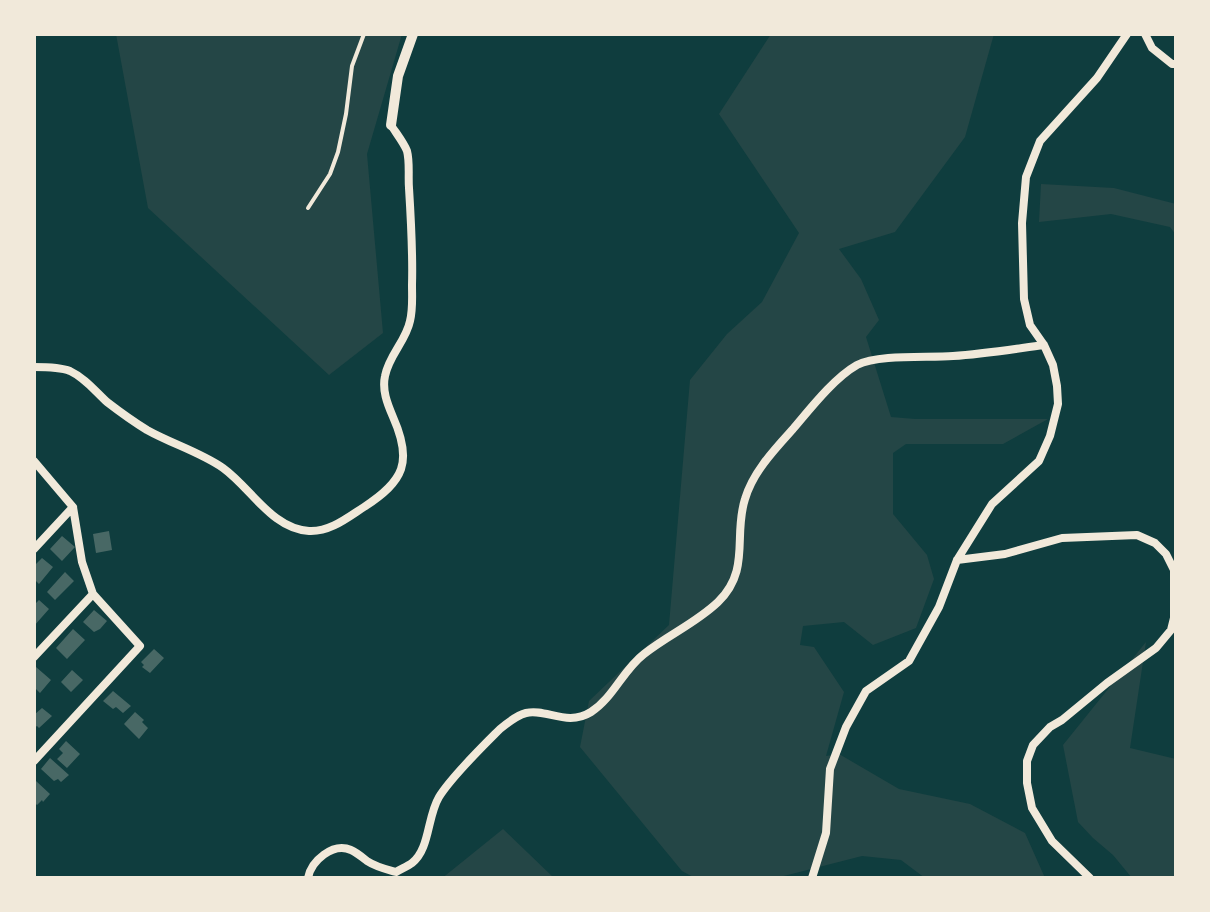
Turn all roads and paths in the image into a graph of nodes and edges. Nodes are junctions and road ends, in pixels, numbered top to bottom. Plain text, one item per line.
1 (364, 34) edge
2 (413, 34) edge
3 (1127, 34) edge
4 (1145, 34) edge
5 (1176, 64) edge
6 (391, 125) joint
7 (308, 208) dead end
8 (1044, 345) junction
9 (34, 367) edge
10 (34, 461) edge
11 (73, 507) junction
12 (34, 549) edge
13 (957, 560) junction
14 (93, 594) junction
15 (34, 657) edge
16 (34, 761) edge
17 (308, 878) edge
18 (812, 878) edge
19 (1090, 878) edge

1 - 7 lane
2 - 6 street
3 - 8 street
4 - 5 street
6 - 9 street
8 - 13 street
8 - 17 street
10 - 11 street
11 - 12 street
11 - 14 street
13 - 18 street
13 - 19 street
14 - 15 street
14 - 16 street

